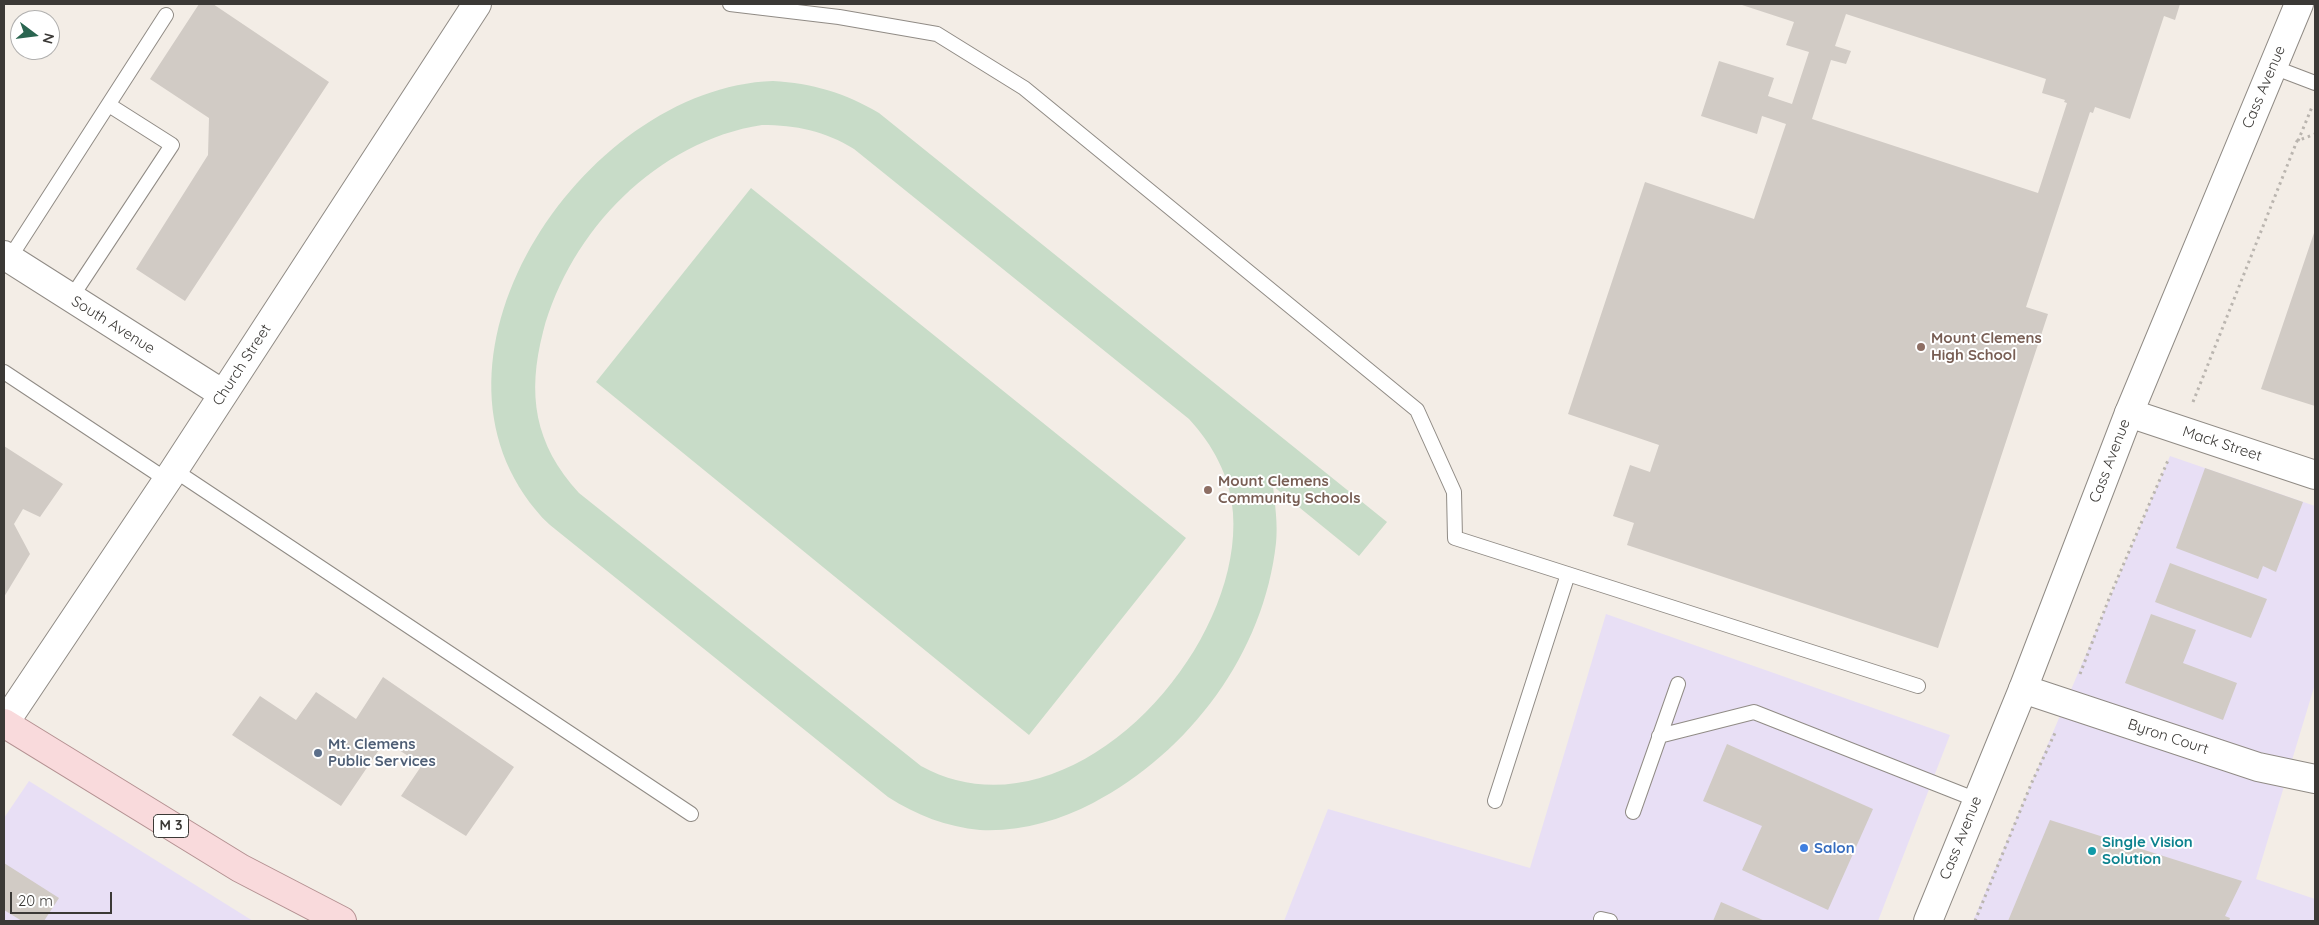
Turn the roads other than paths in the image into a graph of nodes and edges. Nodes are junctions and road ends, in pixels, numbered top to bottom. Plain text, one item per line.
1 (477, 4) edge
2 (730, 4) edge
3 (2299, 4) edge
4 (166, 15) dead end
5 (2273, 67) junction
6 (2315, 83) edge
7 (109, 105) junction
8 (6, 257) edge
9 (71, 298) junction
10 (4, 372) edge
11 (223, 394) junction
12 (2129, 413) junction
13 (170, 475) junction
14 (2315, 475) edge
15 (1568, 574) junction
16 (1678, 684) dead end
17 (1918, 686) dead end
18 (2023, 689) junction
19 (4, 724) edge
20 (1659, 736) junction
21 (2315, 779) edge
22 (1976, 800) junction
23 (1495, 801) dead end
24 (1633, 812) dead end
25 (691, 814) dead end
26 (342, 921) edge
27 (1928, 921) edge

1 - 11 street, Church Street
2 - 15 lane
3 - 5 street, Cass Avenue
4 - 7 lane
5 - 6 lane
5 - 12 street, Cass Avenue
7 - 8 lane
7 - 9 lane
8 - 9 street, South Avenue
9 - 11 street, South Avenue
10 - 13 lane
11 - 13 street, Church Street
12 - 14 street, Mack Street
12 - 18 street, Cass Avenue
13 - 19 street, Church Street
13 - 25 lane
15 - 17 lane
15 - 23 lane
16 - 20 lane
18 - 21 street, Byron Court
18 - 22 street, Cass Avenue
19 - 26 main road, M 3
20 - 22 lane
20 - 24 lane
22 - 27 street, Cass Avenue

